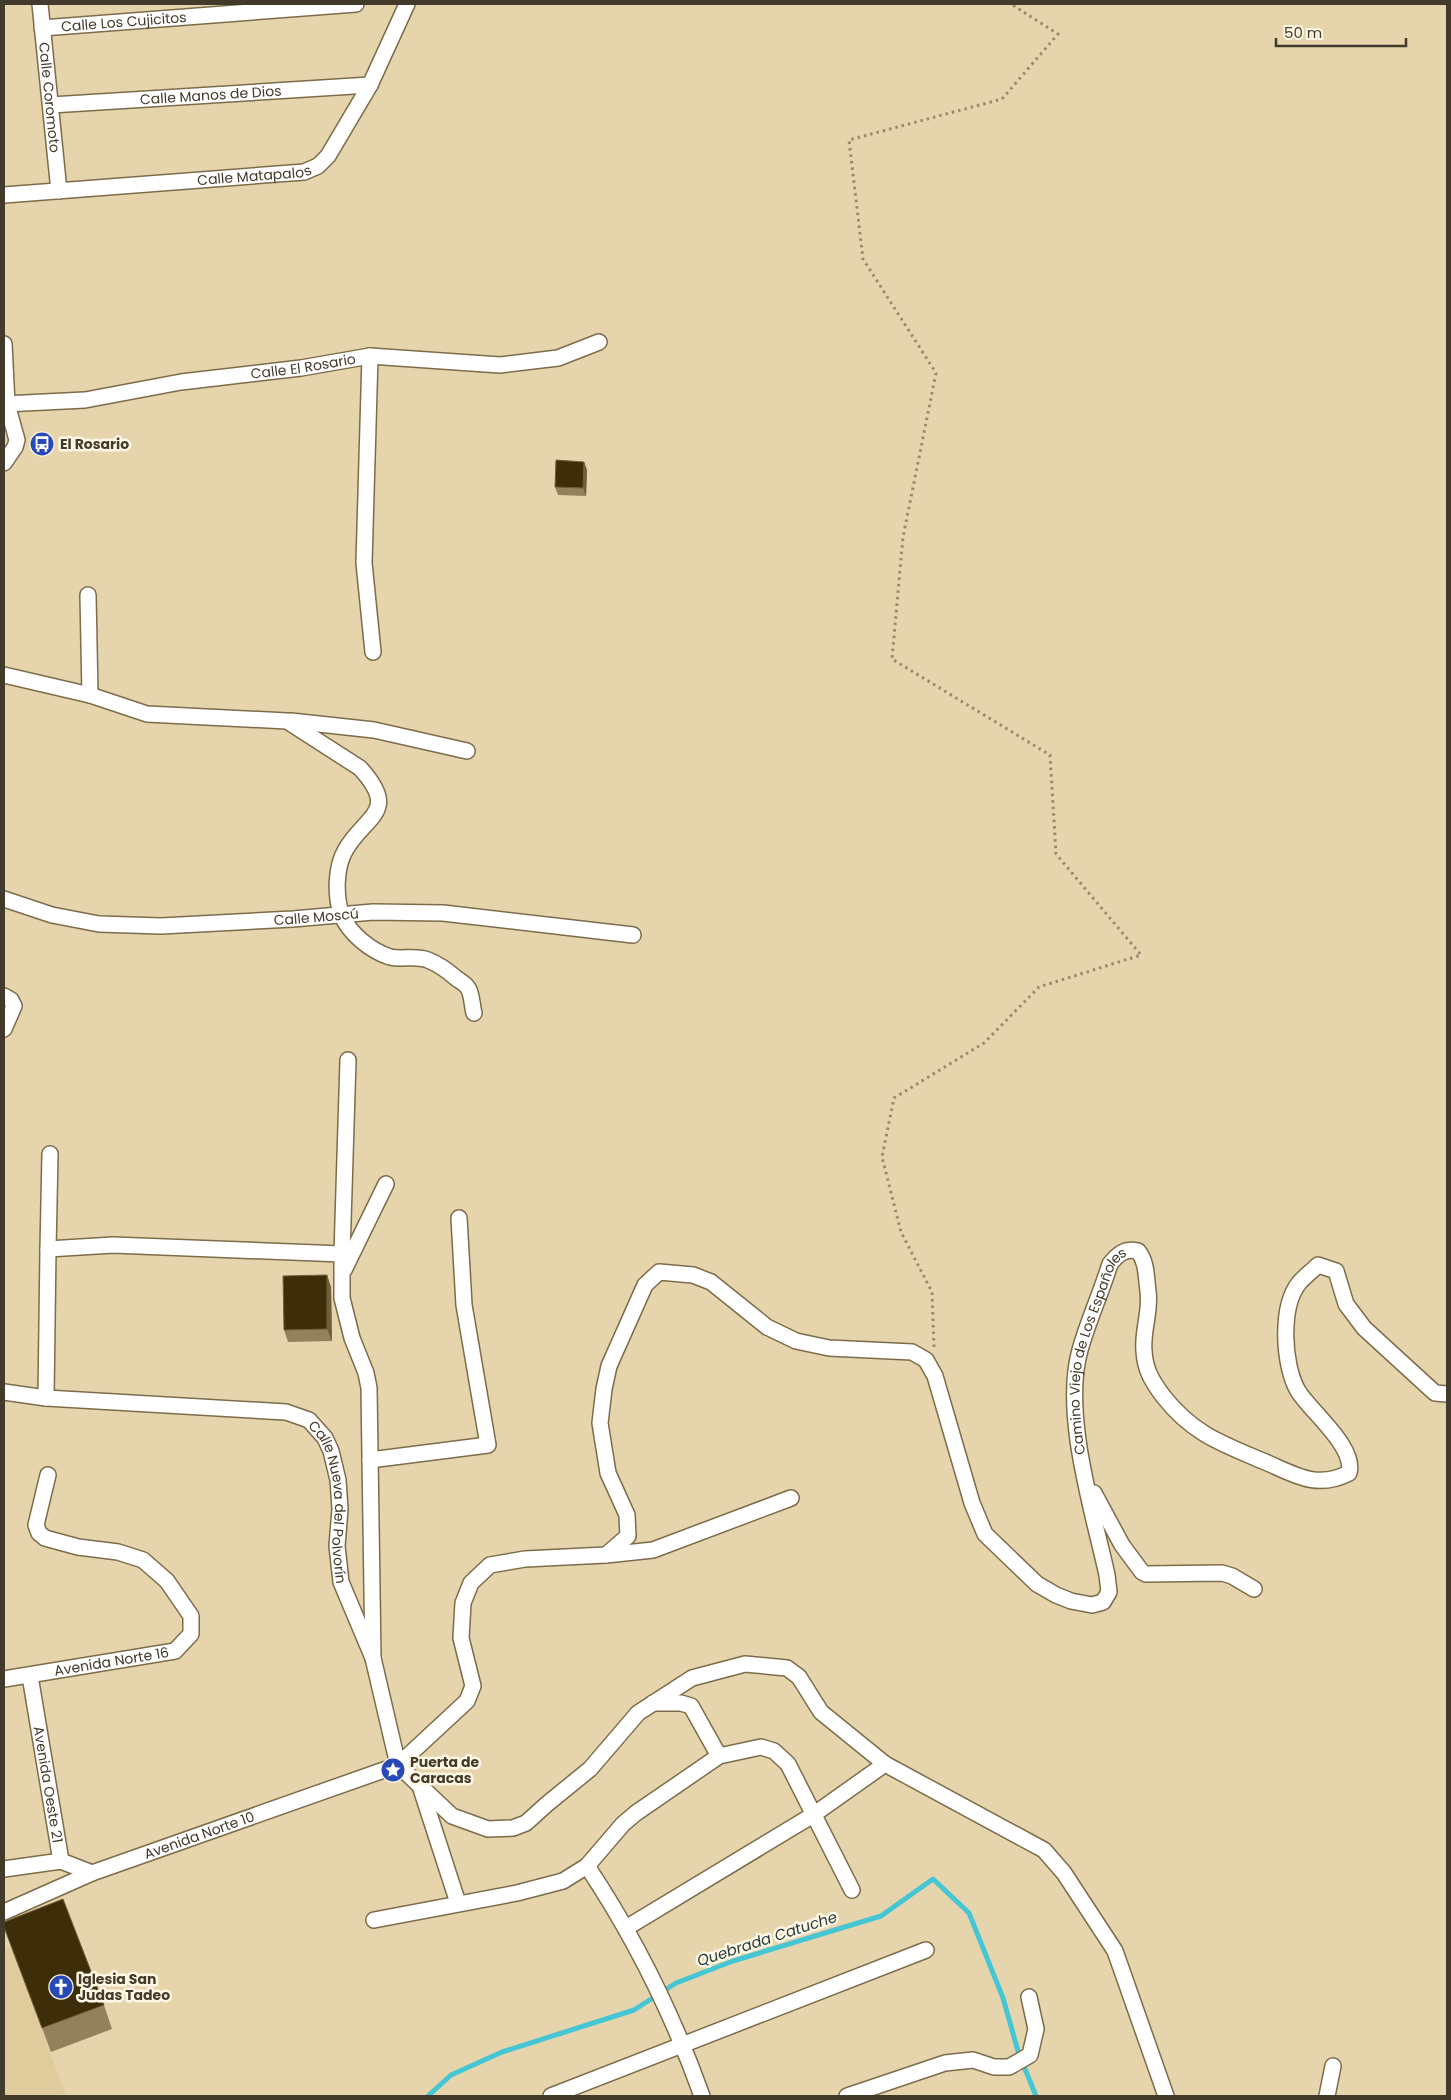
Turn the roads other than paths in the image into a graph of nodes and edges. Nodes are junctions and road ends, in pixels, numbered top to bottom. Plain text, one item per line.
1 (40, 4) edge
2 (356, 4) edge
3 (407, 4) edge
4 (294, 6) edge
5 (201, 10) edge
6 (42, 28) junction
7 (370, 85) junction
8 (51, 105) junction
9 (59, 191) junction
10 (4, 195) edge
11 (599, 342) dead end
12 (4, 344) edge
13 (370, 356) junction
14 (5, 404) edge
15 (4, 464) edge
16 (88, 595) dead end
17 (373, 652) dead end
18 (4, 675) edge
19 (90, 695) junction
20 (287, 721) junction
21 (467, 751) dead end
22 (4, 899) edge
23 (342, 915) junction
24 (633, 935) dead end
25 (4, 996) edge
26 (474, 1014) dead end
27 (4, 1028) edge
28 (348, 1060) dead end
29 (50, 1154) dead end
30 (386, 1184) dead end
31 (459, 1218) dead end
32 (48, 1249) junction
33 (342, 1254) junction
34 (342, 1273) junction
35 (4, 1392) edge
36 (1447, 1394) edge
37 (46, 1398) junction
38 (370, 1460) junction
39 (48, 1475) dead end
40 (1085, 1478) junction
41 (791, 1498) dead end
42 (606, 1555) junction
43 (1254, 1589) dead end
44 (373, 1658) junction
45 (30, 1676) junction
46 (4, 1679) edge
47 (652, 1703) junction
48 (719, 1756) junction
49 (885, 1764) junction
50 (398, 1765) junction
51 (420, 1785) junction
52 (813, 1815) junction
53 (61, 1861) junction
54 (588, 1866) junction
55 (4, 1869) edge
56 (92, 1873) junction
57 (852, 1890) dead end
58 (458, 1903) junction
59 (4, 1912) edge
60 (374, 1920) dead end
61 (626, 1928) junction
62 (926, 1950) dead end
63 (1029, 1997) dead end
64 (683, 2045) junction
65 (1333, 2066) dead end
66 (551, 2096) edge
67 (702, 2096) edge
68 (847, 2096) edge
69 (1166, 2096) edge
70 (1327, 2096) edge

1 - 6 street, Calle Coromoto
2 - 4 street, Calle Los Cujicitos
3 - 7 street, Calle Matapalos
4 - 5 street, Calle Los Cujicitos
5 - 6 street, Calle Los Cujicitos
6 - 8 street, Calle Coromoto
7 - 8 street, Calle Manos de Dios
7 - 9 street, Calle Matapalos
8 - 9 street, Calle Coromoto
9 - 10 street, Calle Matapalos
11 - 13 street, Calle El Rosario
12 - 14 street
13 - 14 street, Calle El Rosario
13 - 17 street
14 - 15 street
16 - 19 street
18 - 19 street
19 - 20 street
20 - 21 street
20 - 23 street
22 - 23 street, Calle Moscú
23 - 24 street, Calle Moscú
23 - 26 street
25 - 27 street
28 - 33 street
29 - 32 street
30 - 34 street
31 - 38 street
32 - 33 street
32 - 37 street
33 - 34 street
34 - 38 street
35 - 37 street, Calle Nueva del Polvorín
36 - 40 street, Camino Viejo de Los Españoles
37 - 44 street, Calle Nueva del Polvorín
38 - 44 street
39 - 45 street, Avenida Norte 16
40 - 42 street, Camino Viejo de Los Españoles
40 - 43 street
41 - 42 street
42 - 50 street
44 - 50 street, Calle Nueva del Polvorín
45 - 46 street, Avenida Norte 16
45 - 53 street, Avenida Oeste 21
47 - 48 street
47 - 49 street
47 - 51 street
48 - 52 street
48 - 54 street
49 - 52 street
49 - 69 street
50 - 51 street
50 - 56 street, Avenida Norte 10
51 - 58 street
52 - 57 street
52 - 61 street
53 - 55 street
53 - 56 street, Avenida Oeste 21
54 - 58 street
54 - 61 street
56 - 59 street, Avenida Norte 10
58 - 60 street
61 - 64 street
62 - 64 street
63 - 68 street
64 - 66 street
64 - 67 street
65 - 70 street

